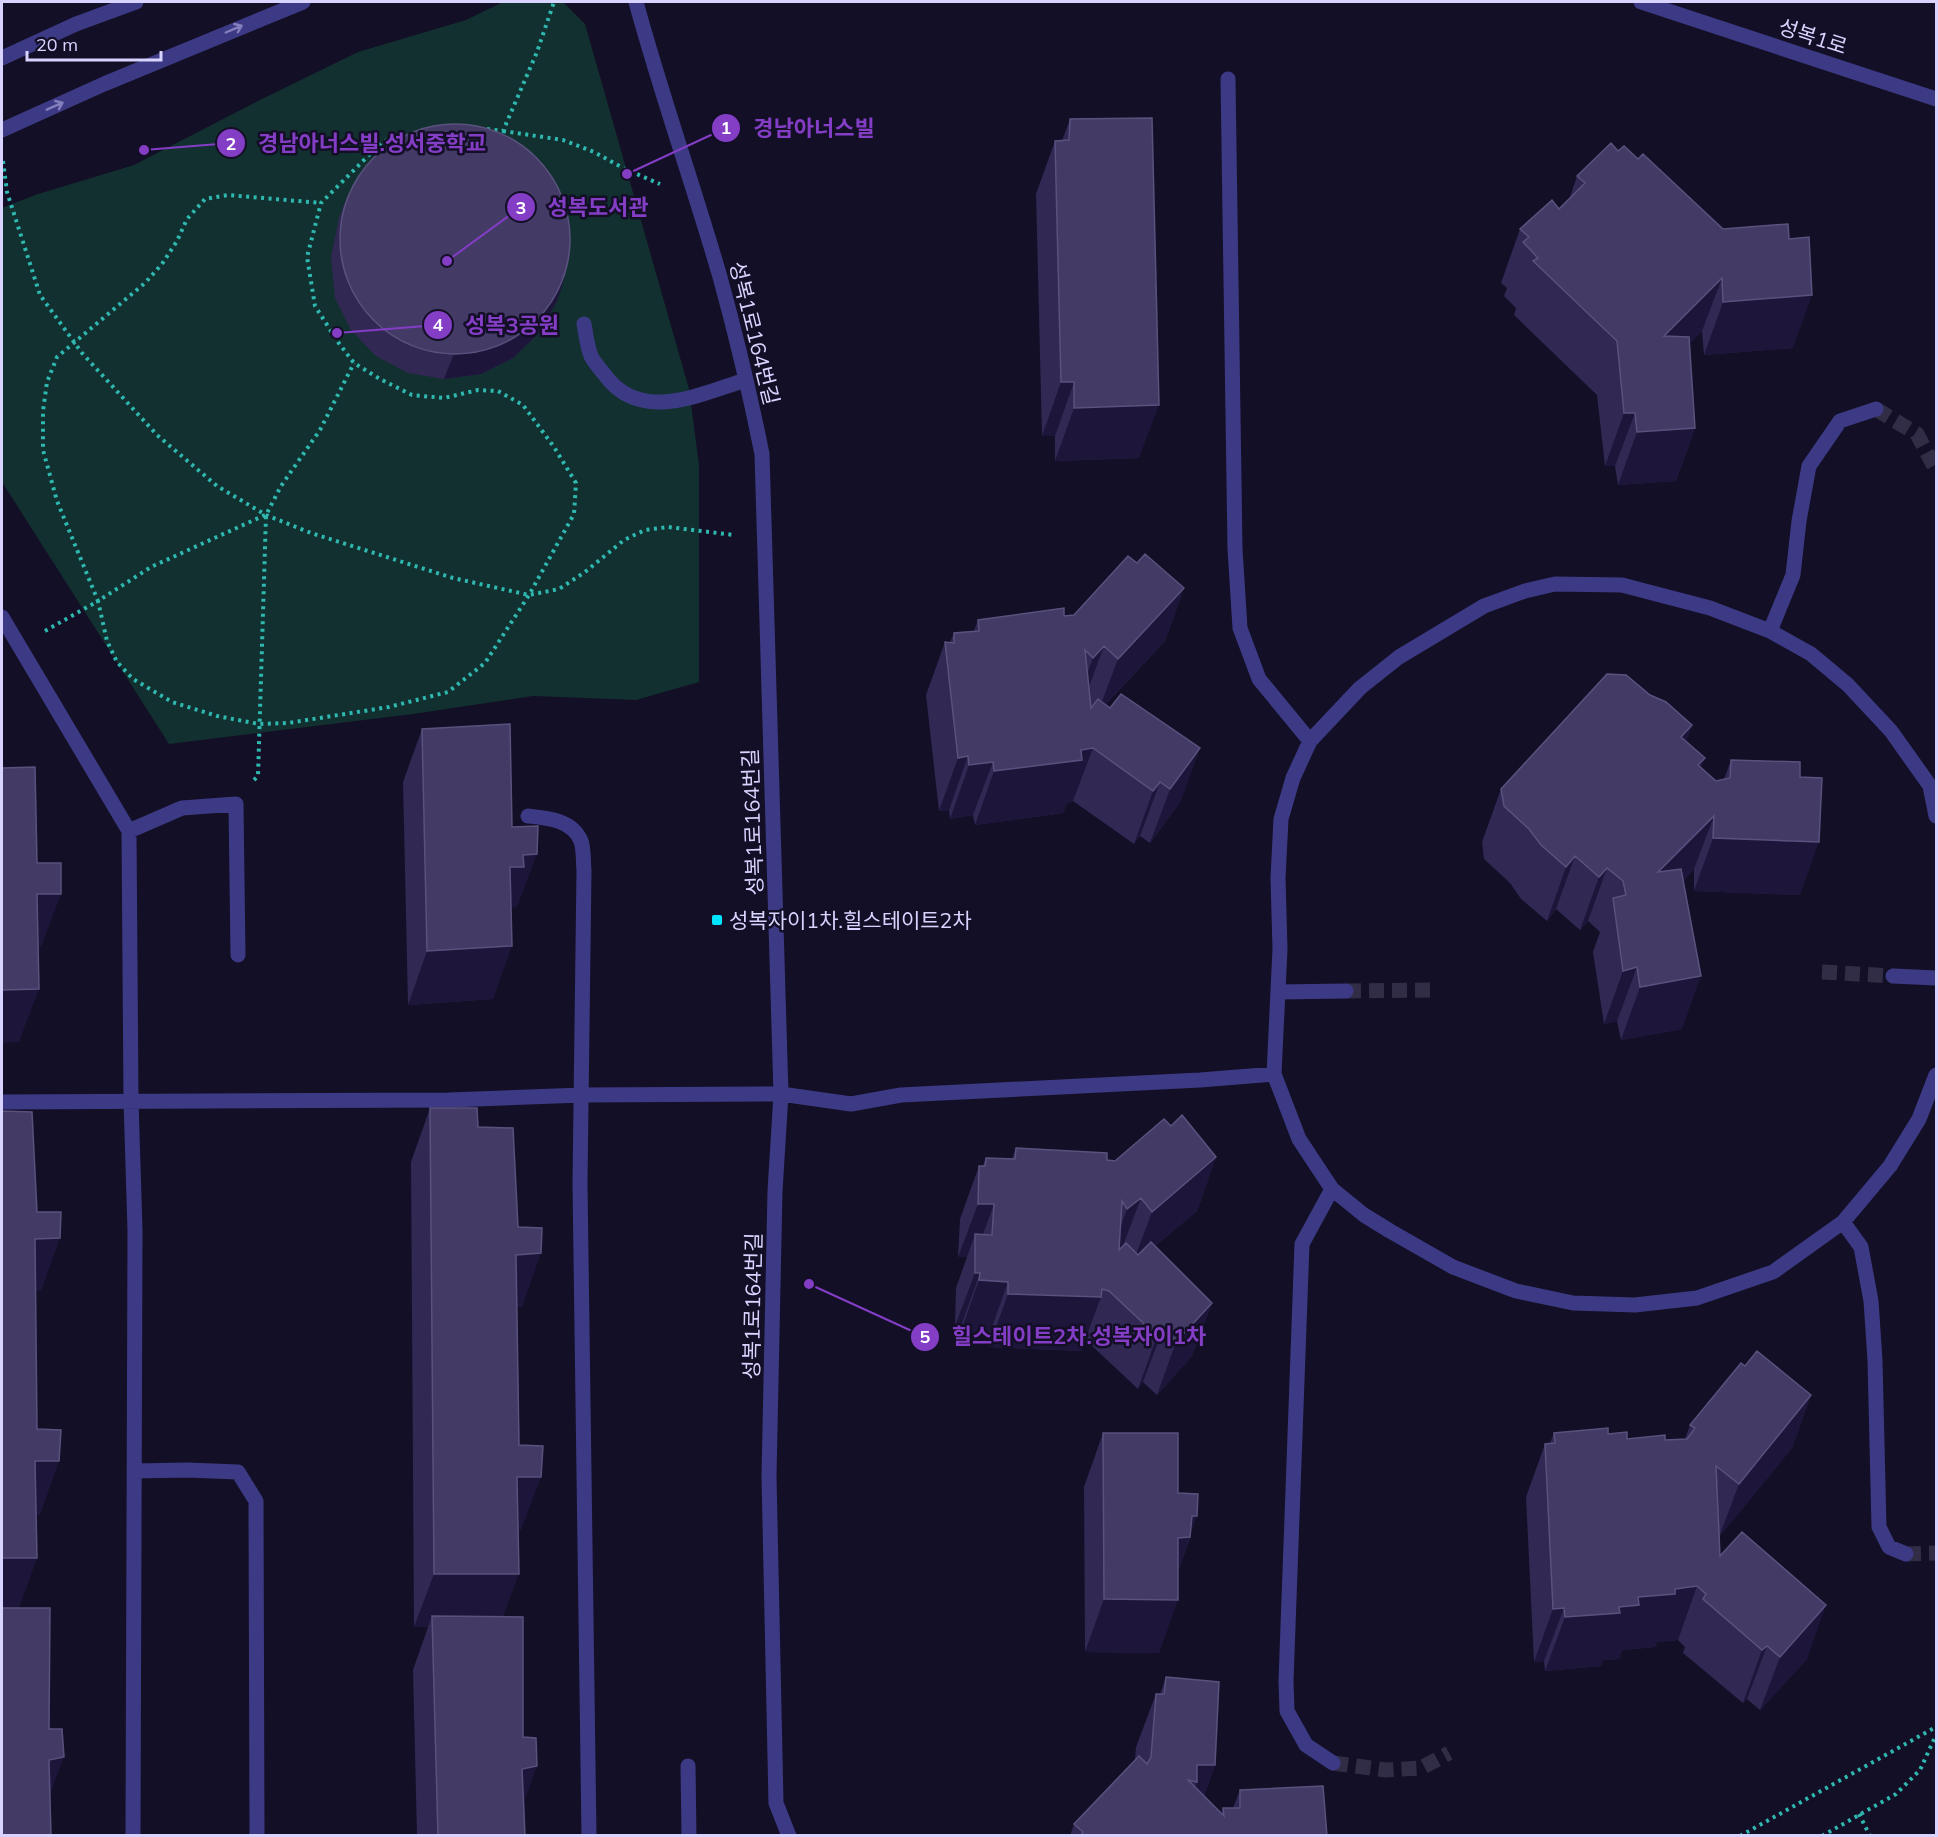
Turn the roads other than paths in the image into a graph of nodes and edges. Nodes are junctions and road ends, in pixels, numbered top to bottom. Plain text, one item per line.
1 (136, 2) edge
2 (303, 2) edge
3 (636, 2) edge
4 (1641, 2) edge
5 (2, 58) edge
6 (1228, 79) dead end
7 (1936, 99) edge
8 (2, 130) edge
9 (584, 324) dead end
10 (746, 380) junction
11 (1876, 409) dead end
12 (2, 617) edge
13 (1770, 631) junction
14 (1310, 741) junction
15 (528, 816) dead end
16 (1936, 816) edge
17 (129, 831) junction
18 (238, 955) dead end
19 (1893, 976) tunnel mouth
20 (1936, 978) edge
21 (1346, 991) tunnel mouth
22 (1278, 992) junction
23 (1274, 1074) junction
24 (1936, 1075) edge
25 (781, 1094) junction
26 (582, 1095) junction
27 (131, 1100) junction
28 (2, 1101) edge
29 (1332, 1189) junction
30 (1843, 1222) junction
31 (135, 1471) junction
32 (1906, 1554) tunnel mouth
33 (1333, 1763) tunnel mouth
34 (688, 1766) dead end
35 (133, 1836) edge
36 (257, 1836) edge
37 (589, 1836) edge
38 (689, 1836) edge
39 (789, 1836) edge

1 - 5 street
8 -> 2 street
3 - 10 street, 성복1로164번길
4 - 7 street, 성복1로
6 - 14 street
9 - 10 street
10 - 25 street, 성복1로164번길
11 - 13 street
12 - 17 street
13 - 14 street
13 - 16 street
14 - 22 street
15 - 26 street
17 - 18 street
17 - 27 street
19 - 20 street
21 - 22 street
22 - 23 street
23 - 25 street
23 - 29 street
24 - 30 street
25 - 26 street
25 - 39 street, 성복1로164번길
26 - 27 street
26 - 37 street
27 - 28 street
27 - 31 street
29 - 30 street
29 - 33 street
30 - 32 street
31 - 35 street
31 - 36 street
34 - 38 street

